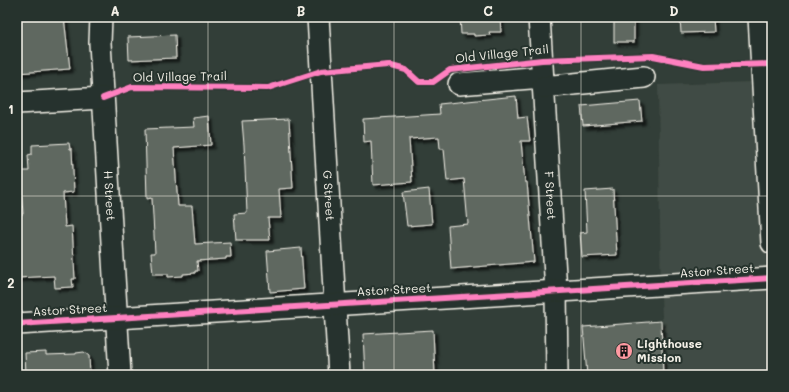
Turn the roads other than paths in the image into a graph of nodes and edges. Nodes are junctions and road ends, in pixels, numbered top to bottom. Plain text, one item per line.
1 (101, 17) edge
2 (318, 17) edge
3 (539, 17) edge
4 (759, 17) edge
5 (644, 77) dead end
6 (543, 82) junction
7 (459, 84) dead end
8 (103, 98) junction
9 (17, 103) edge
10 (772, 243) edge
11 (772, 278) edge
12 (556, 292) junction
13 (335, 305) junction
14 (116, 318) junction
15 (17, 324) edge
16 (120, 375) edge
17 (339, 375) edge
18 (556, 375) edge

1 - 8 street, H Street
2 - 13 street, G Street
3 - 6 street, F Street
4 - 10 street
5 - 6 street
6 - 7 street
6 - 12 street, F Street
8 - 9 street
8 - 14 street, H Street
11 - 12 street, Astor Street
12 - 13 street, Astor Street
12 - 18 street, F Street
13 - 14 street, Astor Street
13 - 17 street, G Street
14 - 15 street, Astor Street
14 - 16 street, H Street

